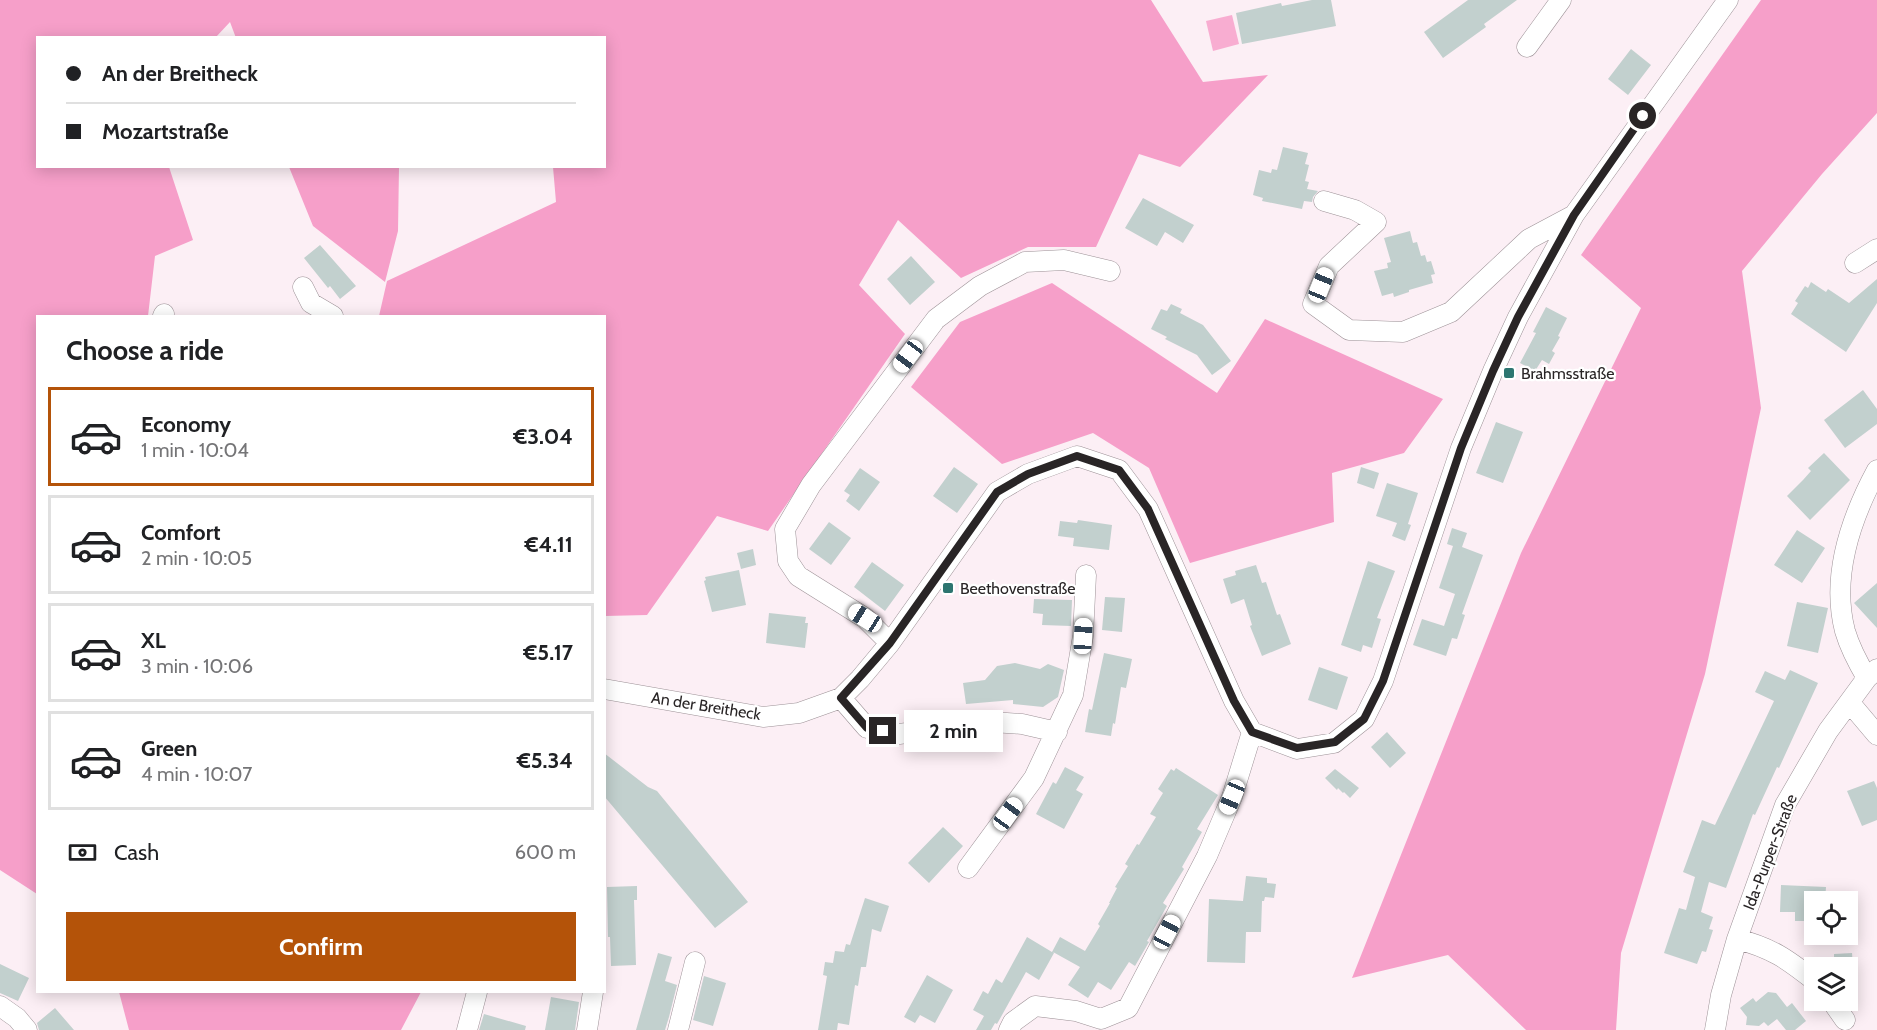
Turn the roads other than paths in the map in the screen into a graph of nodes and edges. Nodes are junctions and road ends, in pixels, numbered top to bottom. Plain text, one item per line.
1 (1561, 0) edge
2 (1728, 0) edge
3 (1527, 47) dead end
4 (1324, 201) dead end
5 (1574, 215) junction
6 (1877, 249) edge
7 (1855, 263) dead end
8 (1110, 271) dead end
9 (303, 287) dead end
10 (331, 315) edge
11 (1877, 470) edge
12 (1086, 575) dead end
13 (890, 643) junction
14 (1872, 673) edge
15 (606, 690) edge
16 (841, 698) junction
17 (1850, 703) junction
18 (1057, 732) junction
19 (1252, 732) junction
20 (1877, 735) edge
21 (969, 868) dead end
22 (1737, 939) junction
23 (695, 962) dead end
24 (1804, 972) edge
25 (477, 993) edge
26 (593, 993) edge
27 (0, 1006) edge
28 (1839, 1011) edge
29 (1845, 1020) dead end
30 (27, 1030) edge
31 (467, 1030) edge
32 (587, 1030) edge
33 (678, 1030) edge
34 (1009, 1030) edge
35 (1715, 1030) edge

1 - 3 street
2 - 5 street
4 - 5 street
5 - 19 street
6 - 7 street
8 - 13 street
9 - 10 street
11 - 14 street, Ida-Purper-Straße
12 - 18 street
13 - 16 street, An der Breitheck
13 - 19 street, An der Breitheck
14 - 17 street, Ida-Purper-Straße
15 - 16 street, An der Breitheck
16 - 18 street
17 - 20 street
17 - 22 street, Ida-Purper-Straße
18 - 21 street
19 - 34 street
22 - 24 street
22 - 35 street, Ida-Purper-Straße
23 - 33 street
25 - 31 street
26 - 32 street
27 - 30 street
28 - 29 street

